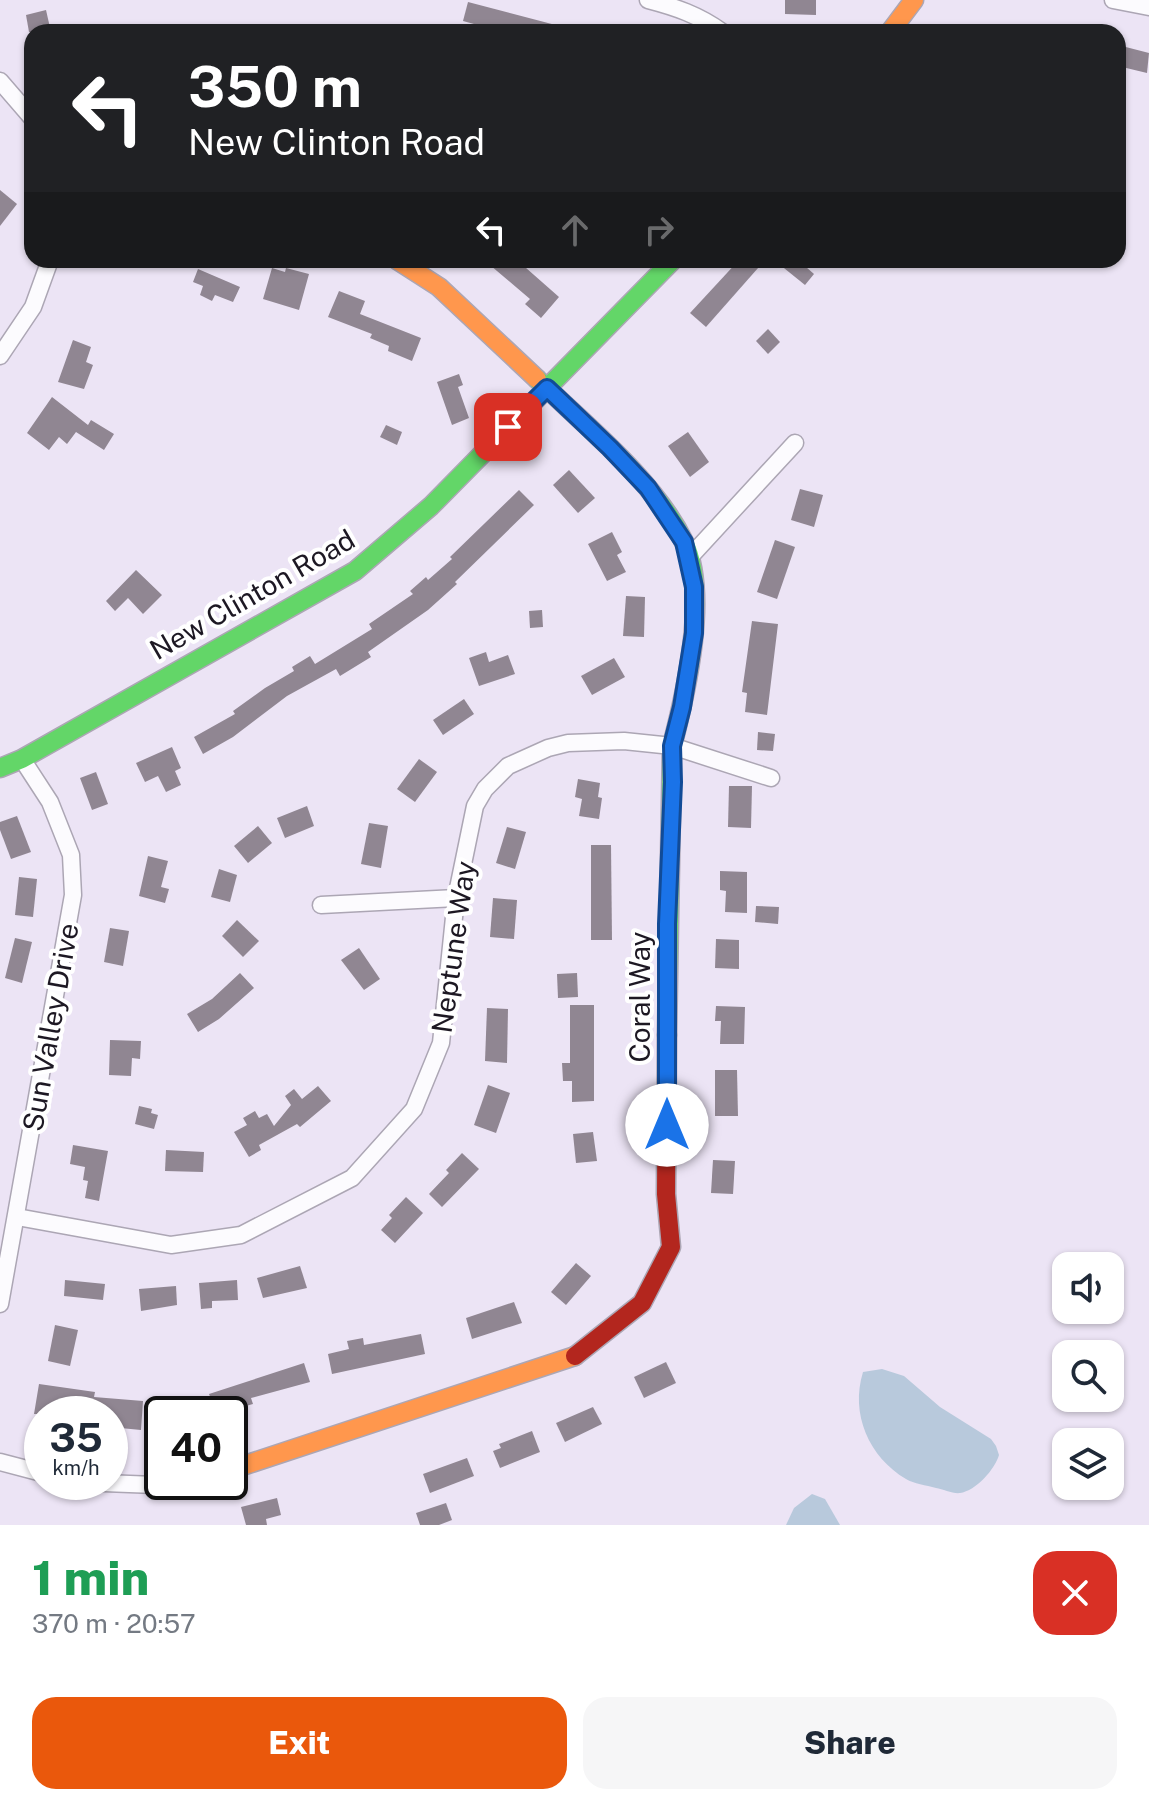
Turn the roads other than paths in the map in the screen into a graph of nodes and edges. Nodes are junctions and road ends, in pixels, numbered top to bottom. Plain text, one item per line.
1 (648, 0) edge
2 (914, 0) edge
3 (1113, 0) edge
4 (1149, 7) edge
5 (710, 24) edge
6 (896, 24) edge
7 (0, 81) edge
8 (24, 109) edge
9 (47, 268) edge
10 (409, 268) edge
11 (665, 268) edge
12 (0, 356) edge
13 (547, 388) junction
14 (795, 443) dead end
15 (689, 558) junction
16 (672, 746) junction
17 (22, 759) junction
18 (0, 768) edge
19 (771, 778) dead end
20 (456, 898) junction
21 (321, 905) dead end
22 (17, 1217) junction
23 (0, 1304) edge
24 (0, 1462) edge
25 (248, 1464) edge
26 (24, 1468) edge

1 - 5 street
2 - 6 street
3 - 4 street
7 - 8 street
9 - 12 street
10 - 13 street, Coral Way
11 - 13 street, New Clinton Road
13 - 15 street, Coral Way
13 - 17 street, New Clinton Road
14 - 15 street
15 - 16 street, Coral Way
16 - 19 street, Neptune Way
16 - 20 street, Neptune Way
16 - 25 street, Coral Way
17 - 18 street, New Clinton Road
17 - 22 street, Sun Valley Drive
20 - 21 street
20 - 22 street, Neptune Way
22 - 23 street, Sun Valley Drive
24 - 26 street

